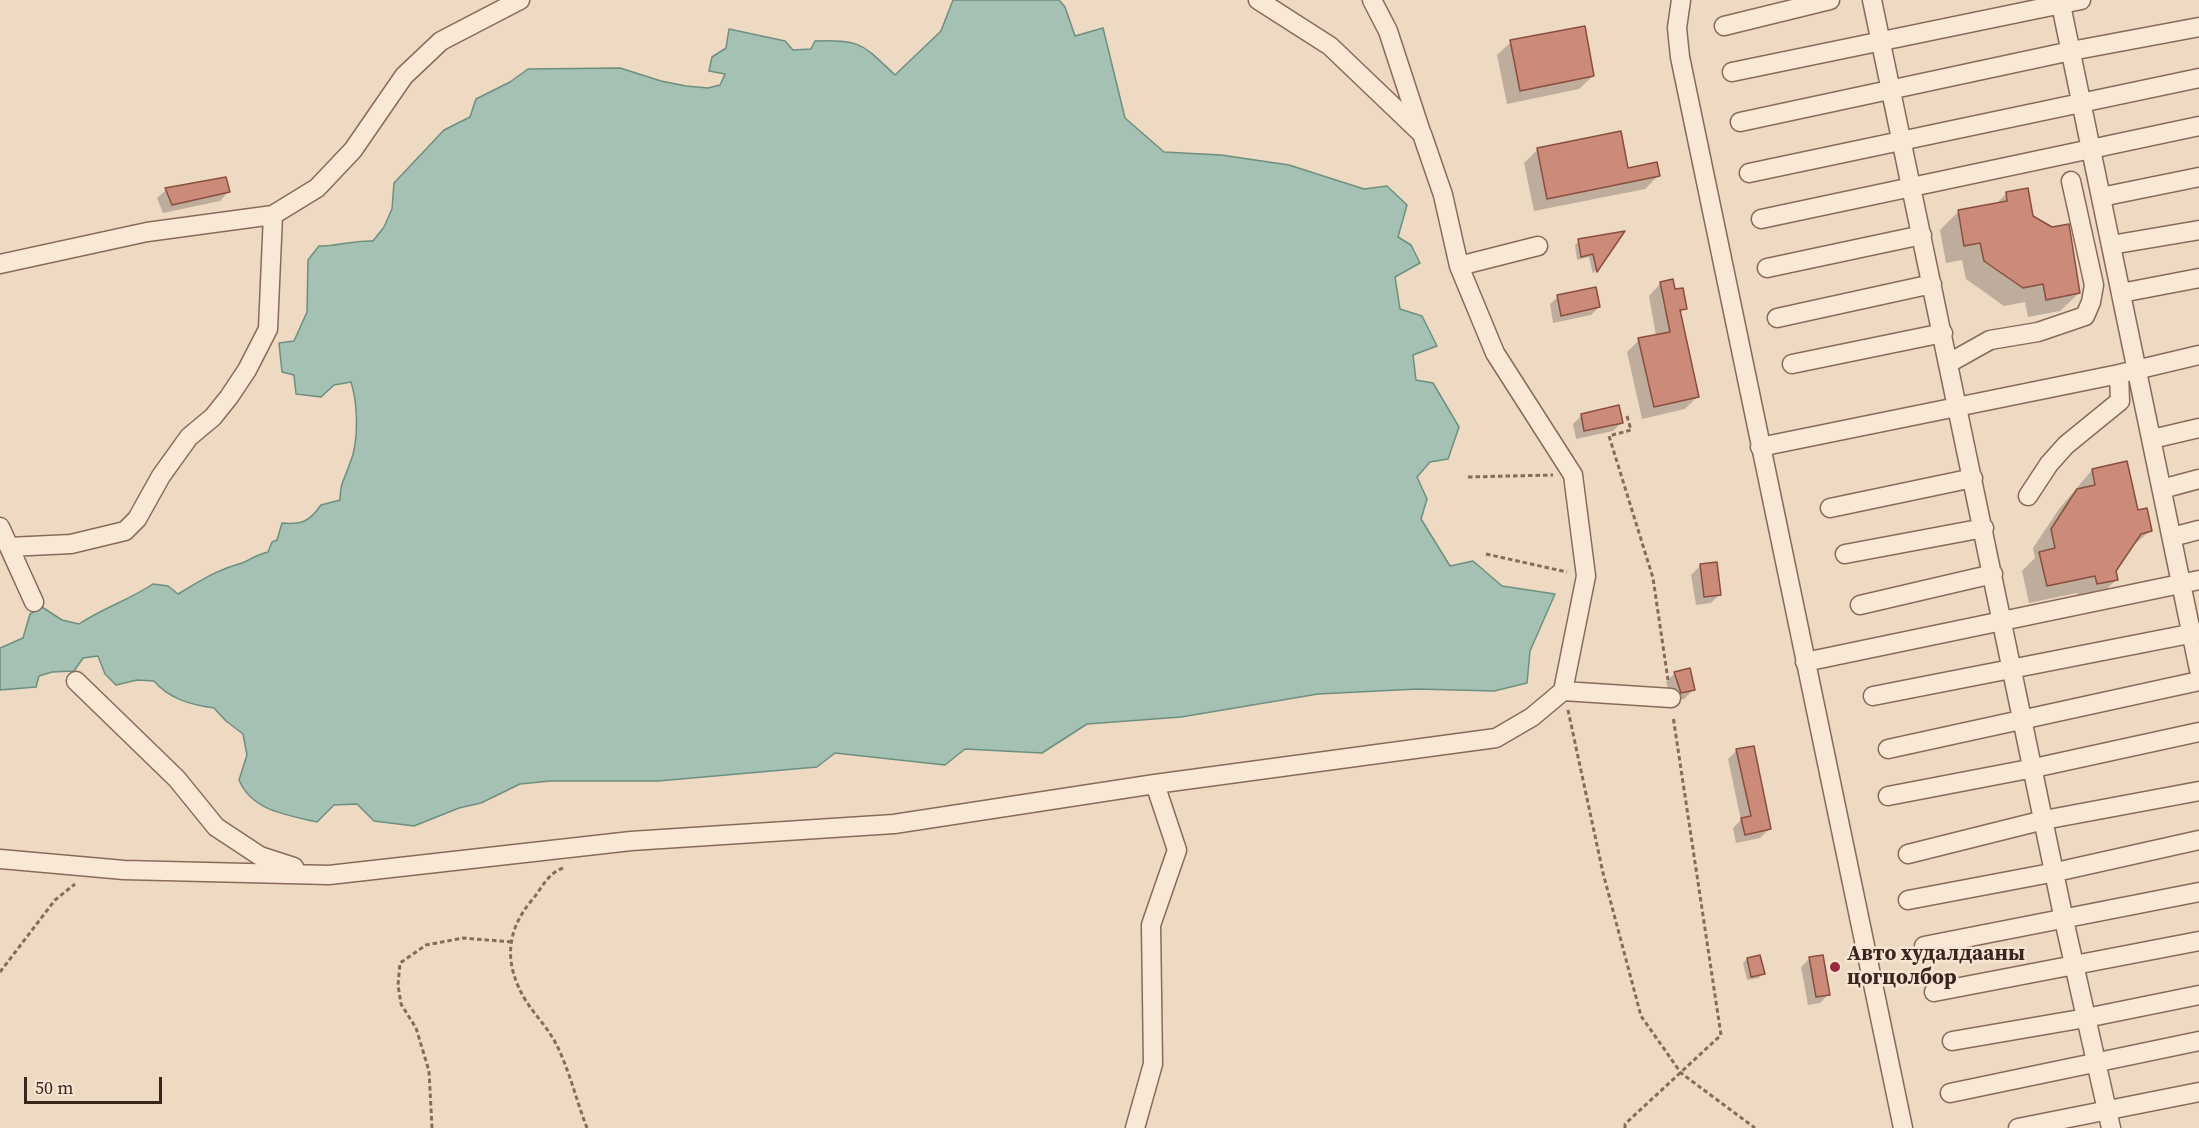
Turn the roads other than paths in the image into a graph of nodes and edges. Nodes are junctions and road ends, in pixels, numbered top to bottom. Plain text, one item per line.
1 (520, 0) edge
2 (1258, 0) edge
3 (1372, 0) edge
4 (1681, 0) edge
5 (1830, 0) edge
6 (1872, 0) edge
7 (2081, 0) edge
8 (2060, 2) edge
9 (1724, 26) dead end
10 (2199, 27) edge
11 (1880, 39) junction
12 (2071, 51) junction
13 (1732, 72) dead end
14 (2199, 78) edge
15 (1891, 90) junction
16 (2081, 103) junction
17 (1740, 122) dead end
18 (2199, 126) edge
19 (1422, 134) junction
20 (1902, 140) junction
21 (2091, 148) junction
22 (1749, 173) dead end
23 (2199, 177) edge
24 (2071, 181) dead end
25 (1911, 186) junction
26 (2101, 197) junction
27 (273, 214) junction
28 (1761, 219) dead end
29 (2199, 230) edge
30 (1922, 235) junction
31 (2111, 245) junction
32 (1538, 246) dead end
33 (0, 264) edge
34 (1459, 267) junction
35 (1767, 268) dead end
36 (2199, 278) edge
37 (1932, 284) junction
38 (2121, 293) junction
39 (1776, 318) dead end
40 (1942, 333) junction
41 (2199, 354) edge
42 (1949, 363) junction
43 (1792, 364) dead end
44 (2138, 370) junction
45 (2120, 374) junction
46 (1958, 407) junction
47 (2199, 428) edge
48 (2152, 439) junction
49 (1760, 447) junction
50 (1973, 478) junction
51 (2199, 479) edge
52 (2162, 489) junction
53 (2028, 496) dead end
54 (1830, 508) dead end
55 (0, 527) edge
56 (1984, 528) junction
57 (2199, 530) edge
58 (2172, 537) junction
59 (9, 547) junction
60 (1845, 554) dead end
61 (1993, 574) junction
62 (2190, 582) edge
63 (34, 602) dead end
64 (1860, 605) dead end
65 (2003, 620) junction
66 (2195, 633) edge
67 (1805, 662) junction
68 (2013, 670) junction
69 (2199, 670) edge
70 (76, 681) dead end
71 (2199, 681) edge
72 (1563, 691) junction
73 (1873, 696) dead end
74 (1671, 698) road end
75 (2024, 718) junction
76 (2199, 732) edge
77 (1888, 748) dead end
78 (2034, 768) junction
79 (1155, 784) junction
80 (2199, 791) edge
81 (1888, 795) dead end
82 (2044, 820) junction
83 (2199, 840) edge
84 (1908, 854) dead end
85 (0, 859) edge
86 (2056, 872) junction
87 (312, 873) junction
88 (2199, 891) edge
89 (1908, 900) dead end
90 (2064, 920) junction
91 (2199, 941) edge
92 (1924, 946) dead end
93 (2074, 967) junction
94 (1934, 992) dead end
95 (2199, 994) edge
96 (2086, 1018) junction
97 (1952, 1041) dead end
98 (2199, 1041) edge
99 (2096, 1063) junction
100 (2199, 1092) edge
101 (1950, 1093) dead end
102 (2110, 1119) edge
103 (1135, 1128) edge
104 (1903, 1128) edge
105 (2018, 1128) edge

1 - 27 street
2 - 19 street
3 - 19 street
4 - 49 street
5 - 9 street
6 - 11 street
7 - 8 street
8 - 11 street
8 - 12 street
10 - 12 street
11 - 13 street
11 - 15 street
12 - 15 street
12 - 16 street
14 - 16 street
15 - 17 street
15 - 20 street
16 - 20 street
16 - 21 street
18 - 21 street
19 - 34 street
20 - 22 street
20 - 25 street
21 - 25 street
21 - 26 street
23 - 26 street
24 - 42 street
25 - 28 street
25 - 30 street
26 - 31 street
27 - 33 street
27 - 59 street
29 - 31 street
30 - 35 street
30 - 37 street
31 - 38 street
32 - 34 street
34 - 72 street
36 - 38 street
37 - 39 street
37 - 40 street
38 - 44 street
40 - 42 street
40 - 43 street
41 - 44 street
42 - 46 street
44 - 45 street
44 - 48 street
45 - 46 street
45 - 53 street
46 - 49 street
46 - 50 street
47 - 48 street
48 - 52 street
49 - 67 street
50 - 54 street
50 - 56 street
51 - 52 street
52 - 58 street
55 - 59 street
56 - 60 street
56 - 61 street
57 - 58 street
58 - 62 street
59 - 63 street
61 - 64 street
61 - 65 street
62 - 65 street
62 - 66 street
65 - 67 street
65 - 68 street
66 - 68 street
66 - 69 street
67 - 104 street
68 - 73 street
68 - 75 street
70 - 87 street
71 - 75 street
72 - 74 street
72 - 79 street
75 - 77 street
75 - 78 street
76 - 78 street
78 - 81 street
78 - 82 street
79 - 87 street
79 - 103 street
80 - 82 street
82 - 84 street
82 - 86 street
83 - 86 street
85 - 87 street
86 - 89 street
86 - 90 street
88 - 90 street
90 - 92 street
90 - 93 street
91 - 93 street
93 - 94 street
93 - 96 street
95 - 96 street
96 - 97 street
96 - 99 street
98 - 99 street
99 - 101 street
99 - 102 street
100 - 102 street
102 - 105 street

